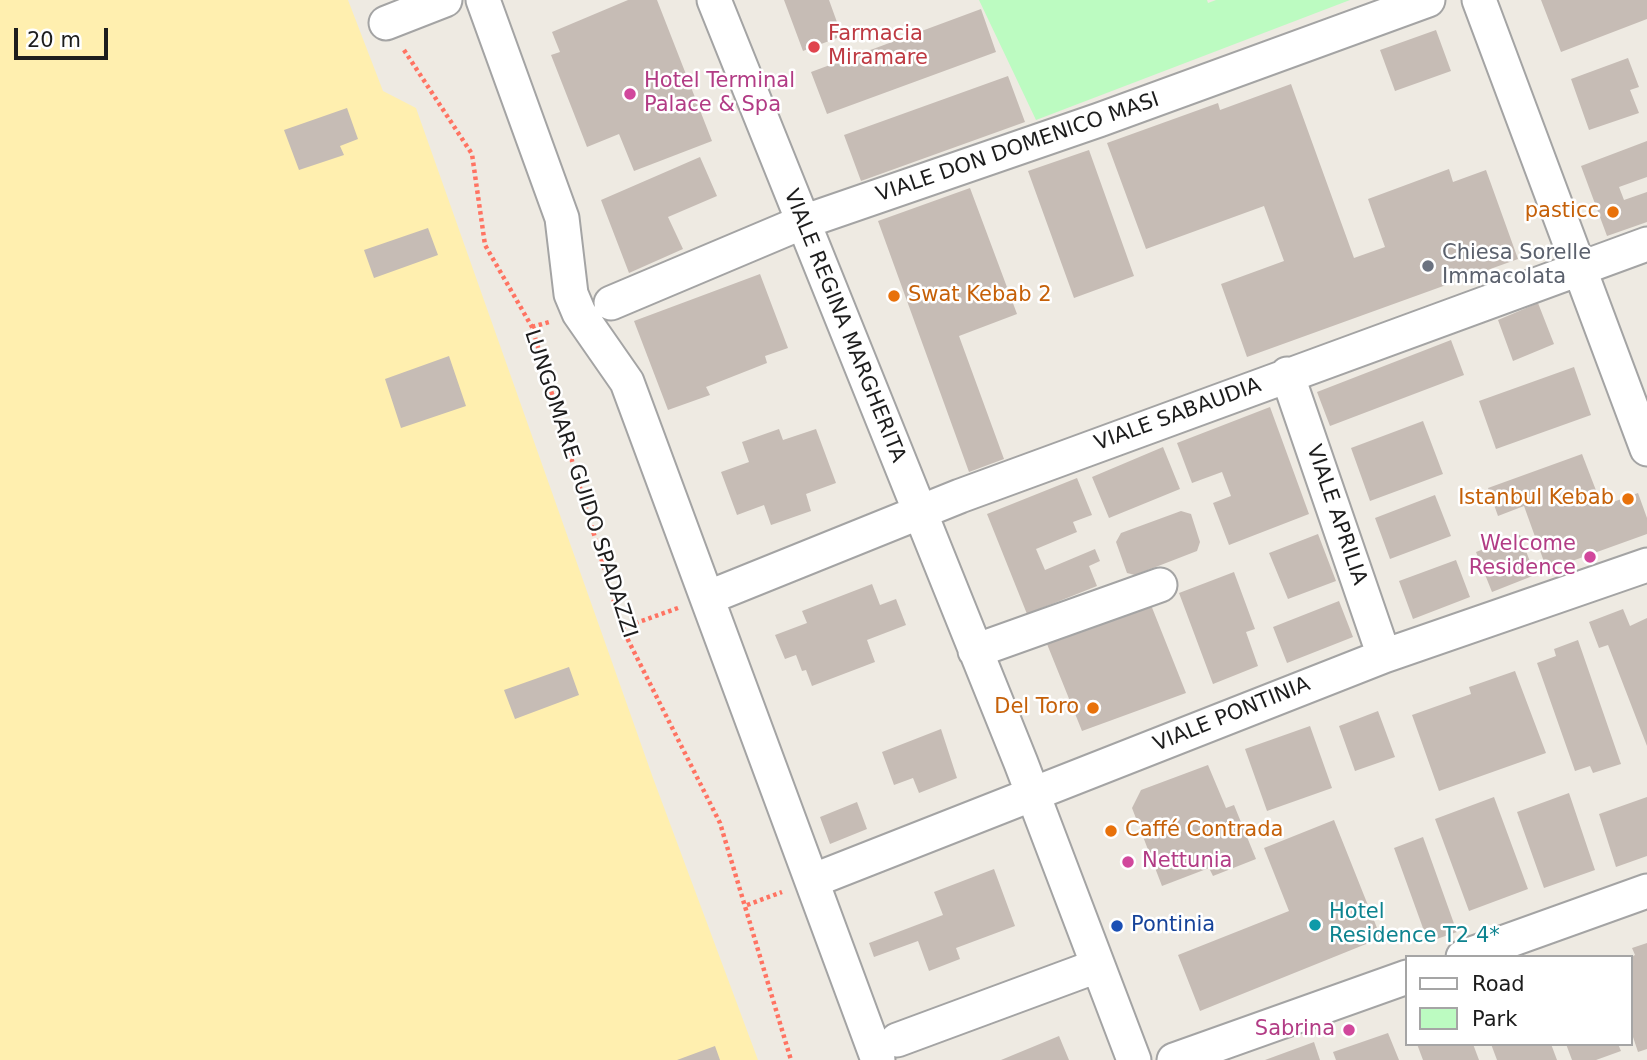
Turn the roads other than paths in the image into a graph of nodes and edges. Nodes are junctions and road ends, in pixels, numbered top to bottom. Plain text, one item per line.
1 (445, 0) edge
2 (483, 0) edge
3 (499, 0) edge
4 (510, 0) edge
5 (714, 0) edge
6 (1428, 0) edge
7 (1479, 0) edge
8 (386, 23) road end
9 (803, 222) junction
10 (1647, 244) edge
11 (1579, 270) junction
12 (611, 303) dead end
13 (1287, 374) junction
14 (1647, 449) edge
15 (919, 512) junction
16 (1647, 565) edge
17 (1160, 585) dead end
18 (709, 597) junction
19 (975, 651) junction
20 (1384, 656) junction
21 (1033, 794) junction
22 (822, 877) dead end
23 (1647, 891) edge
24 (1469, 955) edge
25 (1097, 966) junction
26 (1406, 977) edge
27 (888, 1050) edge
28 (1134, 1060) edge
29 (1174, 1060) edge

1 - 8 street
2 - 18 street
3 - 4 street
5 - 9 street, VIALE REGINA MARGHERITA
6 - 9 street, VIALE DON DOMENICO MASI
7 - 11 street
9 - 12 street, VIALE DON DOMENICO MASI
9 - 15 street, VIALE REGINA MARGHERITA
10 - 11 street, VIALE SABAUDIA
11 - 13 street, VIALE SABAUDIA
11 - 14 street
13 - 15 street, VIALE SABAUDIA
13 - 20 street, VIALE APRILIA
15 - 18 street, VIALE SABAUDIA
15 - 19 street, VIALE REGINA MARGHERITA
16 - 20 street, VIALE PONTINIA
17 - 19 street
18 - 27 street
19 - 21 street, VIALE REGINA MARGHERITA
20 - 21 street, VIALE PONTINIA
21 - 22 street, VIALE PONTINIA
21 - 25 street, VIALE REGINA MARGHERITA
23 - 24 street
25 - 27 street
25 - 28 street, VIALE REGINA MARGHERITA
26 - 29 street

